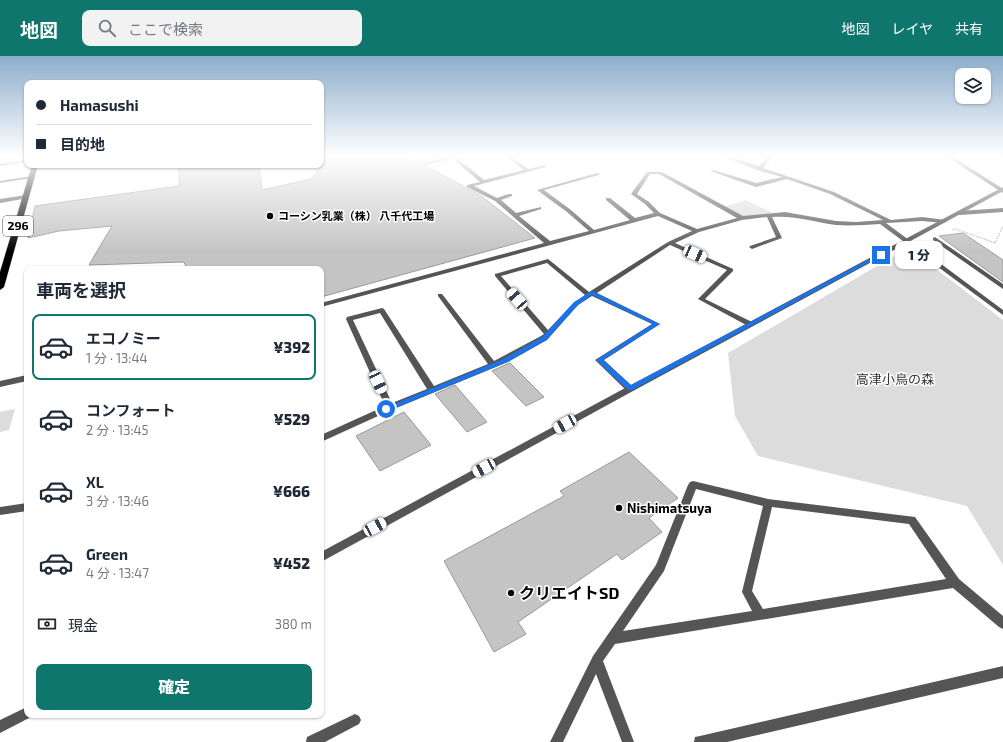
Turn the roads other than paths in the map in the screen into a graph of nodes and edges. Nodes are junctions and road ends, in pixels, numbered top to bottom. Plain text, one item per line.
1 (28, 187) edge
2 (470, 187) edge
3 (551, 187) edge
4 (639, 187) edge
5 (686, 187) edge
6 (814, 187) edge
7 (1003, 190) edge
8 (510, 194) dead end
9 (26, 196) junction
10 (608, 199) dead end
11 (497, 200) junction
12 (0, 201) edge
13 (539, 208) dead end
14 (1003, 210) edge
15 (960, 213) junction
16 (658, 214) junction
17 (517, 215) junction
18 (769, 216) junction
19 (742, 218) junction
20 (634, 220) junction
21 (944, 221) junction
22 (891, 222) junction
23 (882, 223) junction
24 (696, 230) junction
25 (592, 231) junction
26 (936, 239) dead end
27 (907, 241) junction
28 (548, 243) junction
29 (670, 243) junction
30 (752, 247) dead end
31 (1, 282) edge
32 (1003, 286) edge
33 (590, 294) junction
34 (440, 295) dead end
35 (324, 304) edge
36 (1003, 312) edge
37 (750, 324) junction
38 (548, 334) junction
39 (493, 365) junction
40 (24, 379) edge
41 (0, 384) edge
42 (630, 389) junction
43 (432, 390) junction
44 (390, 407) junction
45 (324, 438) edge
46 (768, 503) junction
47 (24, 507) edge
48 (0, 511) edge
49 (324, 555) edge
50 (955, 583) junction
51 (760, 615) junction
52 (1003, 624) edge
53 (611, 639) junction
54 (597, 660) junction
55 (1003, 672) edge
56 (24, 715) edge
57 (355, 720) dead end
58 (0, 728) edge
59 (312, 742) edge
60 (556, 742) edge
61 (628, 742) edge
62 (700, 742) edge

1 - 9 highway, 296
2 - 11 street
3 - 25 street
4 - 16 street
5 - 19 street
6 - 22 street
7 - 15 street
8 - 11 street
9 - 12 street
9 - 31 highway, 296
10 - 20 street
11 - 17 street
13 - 17 street
14 - 15 street
15 - 21 street
16 - 20 street
16 - 24 street
17 - 28 street
18 - 19 street
18 - 23 street
18 - 30 street
19 - 24 street
20 - 25 street
21 - 22 street
21 - 27 street
22 - 23 street
23 - 27 street
24 - 29 street
25 - 28 street
26 - 32 street
27 - 36 street
27 - 37 street
28 - 35 street
29 - 33 street
29 - 37 street
33 - 38 street
33 - 38 street
33 - 42 street
34 - 39 street
37 - 42 street
38 - 39 street
39 - 43 street
40 - 41 street
42 - 49 street
43 - 44 street
43 - 44 street
44 - 45 street
46 - 50 street
46 - 51 street
46 - 53 street
47 - 48 street
50 - 51 street
50 - 52 street
51 - 53 street
53 - 54 street
54 - 60 street
54 - 61 street
55 - 62 street
56 - 58 street
57 - 59 street

